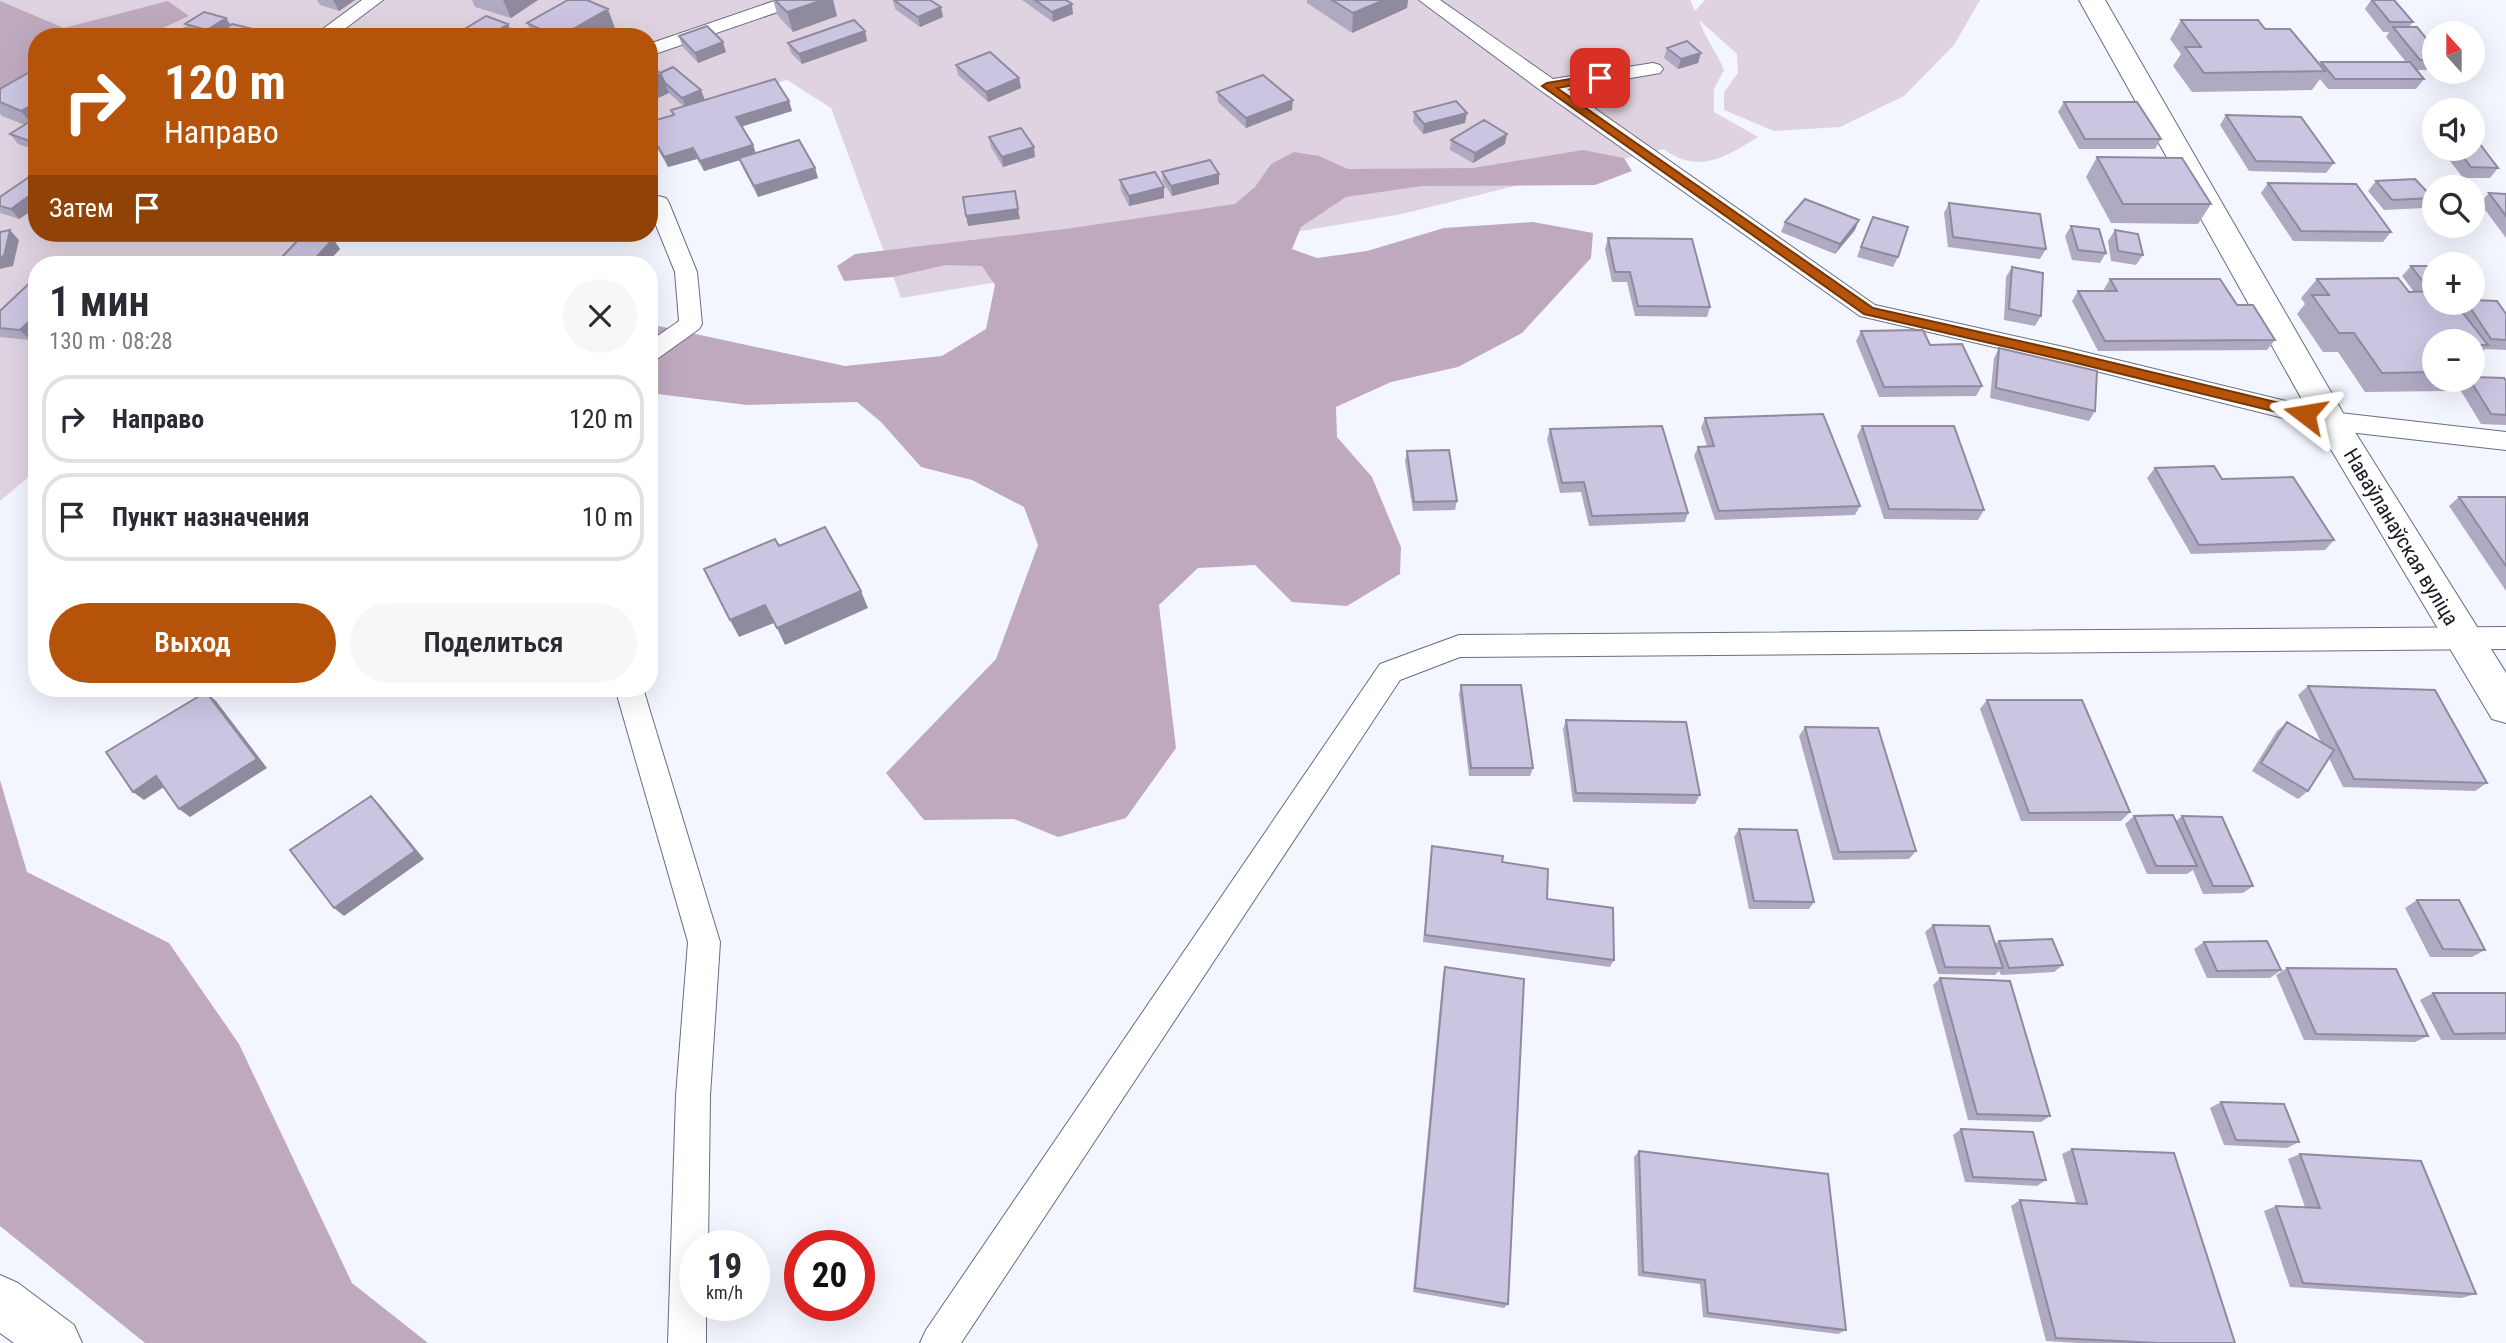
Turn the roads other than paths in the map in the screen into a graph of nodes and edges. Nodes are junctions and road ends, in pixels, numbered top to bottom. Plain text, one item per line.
1 (373, 0) edge
2 (795, 0) edge
3 (1428, 0) edge
4 (2092, 0) edge
5 (334, 28) edge
6 (658, 47) edge
7 (1653, 69) dead end
8 (1547, 86) junction
9 (658, 205) edge
10 (658, 347) edge
11 (2331, 421) junction
12 (2506, 441) edge
13 (2462, 638) junction
14 (2506, 638) edge
15 (632, 697) edge
16 (2506, 707) edge
17 (0, 1301) edge
18 (56, 1343) edge
19 (687, 1343) edge
20 (939, 1343) edge

1 - 5 lane
2 - 6 lane
3 - 8 lane
4 - 11 street, Наваўланаўская вуліца
7 - 8 lane
8 - 11 lane
9 - 10 lane
11 - 12 lane
11 - 13 street, Наваўланаўская вуліца
13 - 14 lane
13 - 16 street, Наваўланаўская вуліца
13 - 20 lane
15 - 19 lane
17 - 18 street

